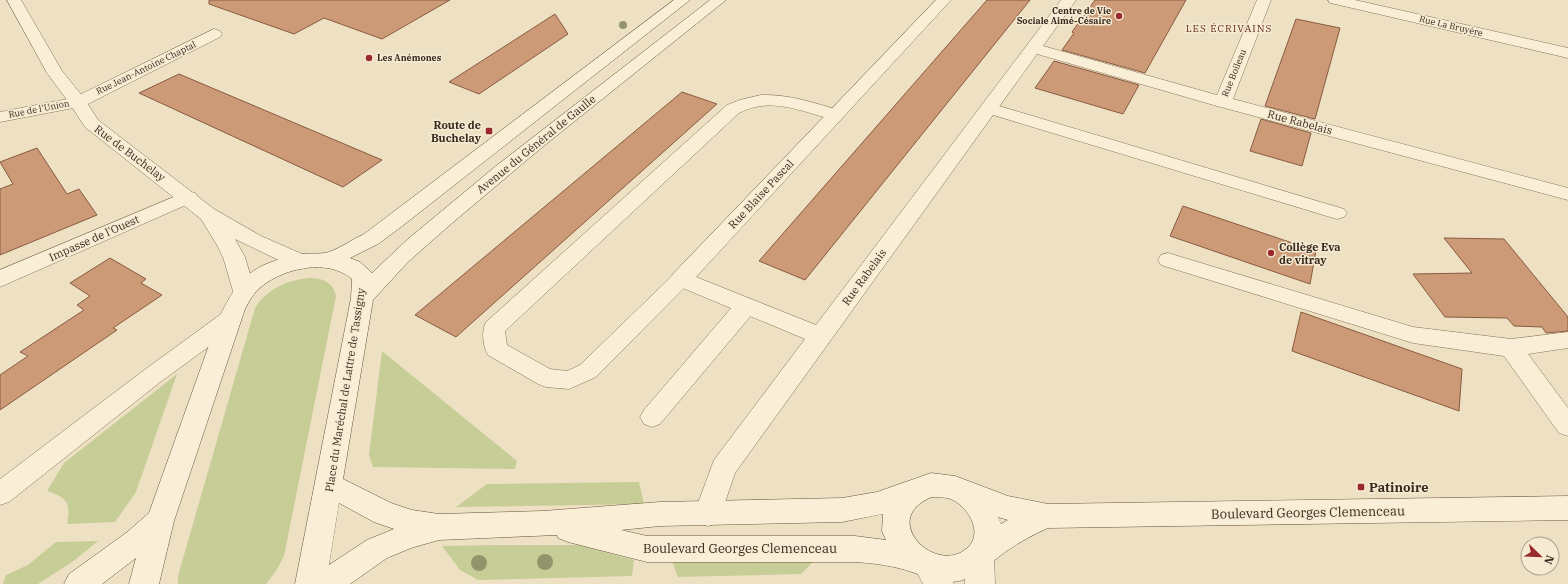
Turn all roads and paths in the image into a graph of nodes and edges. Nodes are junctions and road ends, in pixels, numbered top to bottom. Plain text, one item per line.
1 (14, 0) edge
2 (683, 0) edge
3 (719, 0) edge
4 (944, 0) edge
5 (1068, 0) edge
6 (1264, 0) edge
7 (1335, 0) edge
8 (214, 34) dead end
9 (1033, 48) junction
10 (1568, 52) edge
11 (78, 102) junction
12 (1223, 102) junction
13 (989, 108) junction
14 (835, 115) junction
15 (0, 117) edge
16 (1568, 194) edge
17 (188, 197) junction
18 (1337, 213) dead end
19 (207, 214) junction
20 (329, 260) junction
21 (1168, 260) dead end
22 (302, 262) junction
23 (0, 279) edge
24 (681, 279) junction
25 (244, 291) junction
26 (362, 298) junction
27 (746, 306) junction
28 (229, 320) junction
29 (820, 336) junction
30 (1568, 340) edge
31 (1511, 348) junction
32 (652, 417) dead end
33 (1568, 426) edge
34 (329, 485) junction
35 (955, 488) junction
36 (911, 492) junction
37 (0, 494) edge
38 (1568, 508) edge
39 (708, 514) junction
40 (1048, 516) junction
41 (160, 521) junction
42 (543, 524) junction
43 (439, 527) junction
44 (981, 554) junction
45 (927, 569) edge
46 (79, 584) edge
47 (144, 584) edge
48 (310, 584) edge
49 (326, 584) edge
50 (980, 584) edge

1 - 11 street, Rue de Buchelay
2 - 20 street
3 - 26 street, Avenue du Général de Gaulle
4 - 14 street, Rue Blaise Pascal
5 - 9 street, Rue Rabelais
6 - 12 street, Rue Boileau
7 - 10 street, Rue La Bruyère
8 - 11 street, Rue Jean-Antoine Chaptal
9 - 12 street, Rue Rabelais
9 - 13 street, Rue Rabelais
11 - 15 street, Rue de l'Union
11 - 17 street, Rue de Buchelay
12 - 16 street, Rue Rabelais
13 - 18 lane
13 - 29 street, Rue Rabelais
14 - 24 street, Rue Blaise Pascal
14 - 24 lane
17 - 19 street, Rue de Buchelay
17 - 23 street, Impasse de l'Ouest
19 - 22 street, Rue de Buchelay
19 - 25 street, Rue de Buchelay
20 - 22 street, Place du Maréchal de Lattre de Tassigny
20 - 26 street, Place du Maréchal de Lattre de Tassigny
21 - 31 lane
22 - 25 street, Place du Maréchal de Lattre de Tassigny
24 - 27 street
25 - 28 street, Place du Maréchal de Lattre de Tassigny
26 - 34 street, Place du Maréchal de Lattre de Tassigny
27 - 29 street
27 - 32 lane
28 - 37 lane
28 - 41 street, Place du Maréchal de Lattre de Tassigny
29 - 39 street, Rue Rabelais
30 - 31 lane
31 - 33 lane
34 - 43 street
34 - 48 street, Place du Maréchal de Lattre de Tassigny
35 - 36 street
35 - 40 street, Boulevard Georges Clemenceau
35 - 44 street
36 - 39 street, Boulevard Georges Clemenceau
36 - 45 street
38 - 40 street, Boulevard Georges Clemenceau
39 - 42 street, Boulevard Georges Clemenceau
40 - 44 street, Boulevard Georges Clemenceau
41 - 46 street
41 - 47 street, Place du Maréchal de Lattre de Tassigny
42 - 43 street, Boulevard Georges Clemenceau
42 - 45 street, Boulevard Georges Clemenceau
43 - 49 street
44 - 45 street
44 - 50 street

